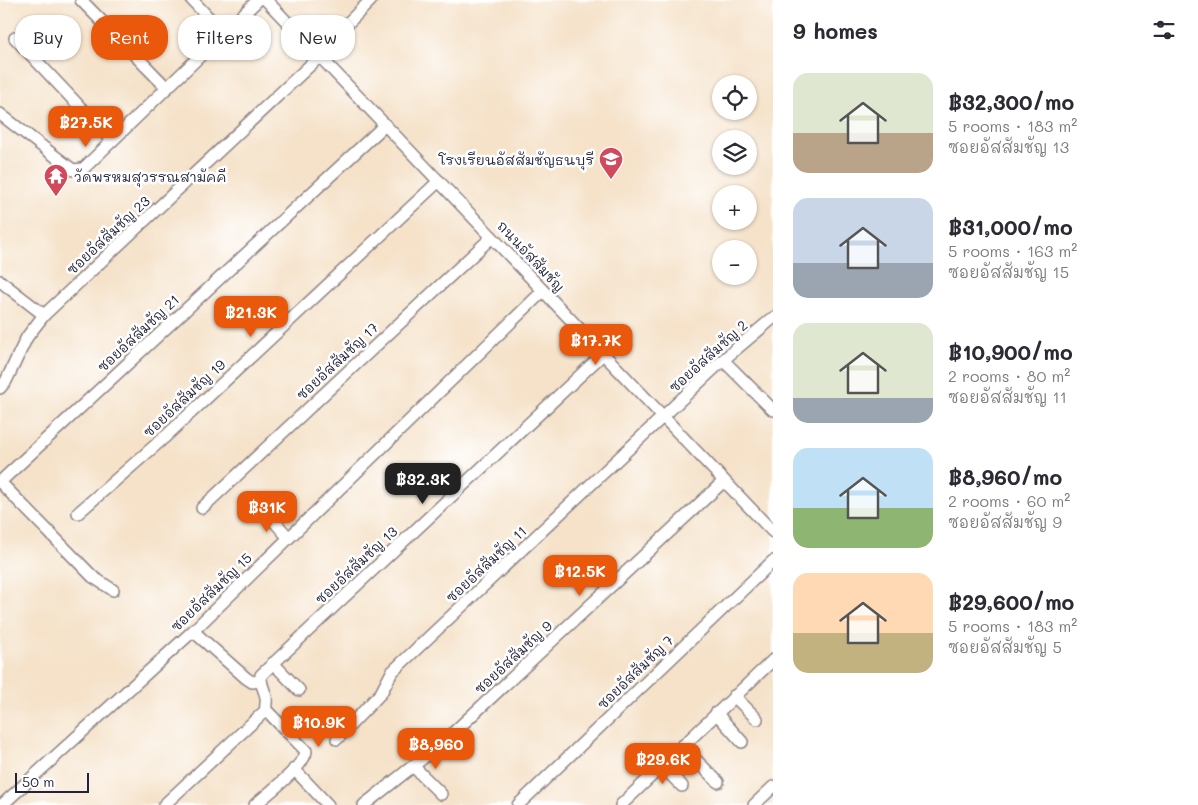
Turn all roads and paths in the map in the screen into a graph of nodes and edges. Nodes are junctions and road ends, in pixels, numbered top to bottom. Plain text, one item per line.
1 (81, 0) edge
2 (192, 0) edge
3 (258, 0) edge
4 (266, 0) edge
5 (371, 0) edge
6 (207, 15) edge
7 (243, 15) edge
8 (281, 16) edge
9 (355, 17) edge
10 (36, 60) edge
11 (196, 60) edge
12 (314, 60) edge
13 (324, 60) edge
14 (167, 88) junction
15 (0, 114) edge
16 (385, 125) junction
17 (112, 141) junction
18 (439, 181) junction
19 (492, 236) junction
20 (0, 281) edge
21 (544, 291) junction
22 (44, 315) junction
23 (773, 318) edge
24 (603, 354) junction
25 (724, 360) junction
26 (0, 388) edge
27 (773, 410) edge
28 (664, 418) junction
29 (0, 482) edge
30 (724, 482) junction
31 (202, 508) dead end
32 (266, 512) dead end
33 (78, 513) dead end
34 (773, 532) edge
35 (288, 537) junction
36 (773, 561) edge
37 (113, 590) dead end
38 (193, 631) junction
39 (773, 660) edge
40 (273, 663) junction
41 (260, 678) junction
42 (299, 690) dead end
43 (734, 696) junction
44 (266, 710) junction
45 (716, 713) junction
46 (757, 719) dead end
47 (454, 732) dead end
48 (337, 739) dead end
49 (742, 742) dead end
50 (682, 746) junction
51 (432, 751) dead end
52 (413, 766) junction
53 (662, 766) junction
54 (294, 769) junction
55 (718, 782) dead end
56 (682, 786) dead end
57 (773, 787) edge
58 (441, 794) dead end
59 (372, 803) edge
60 (2, 805) edge
61 (164, 805) edge
62 (255, 805) edge
63 (328, 805) edge
64 (518, 805) edge
65 (621, 805) edge
66 (754, 805) edge

1 - 14 street
2 - 6 street
3 - 7 street
4 - 8 street, ถนนอัสสัมชัญ
5 - 9 street, ซอยอัสสัมชัญ 23
10 - 17 street
11 - 14 street
12 - 22 street, ซอยอัสสัมชัญ 23
13 - 16 street, ถนนอัสสัมชัญ
14 - 17 street
15 - 17 street
16 - 18 street, ถนนอัสสัมชัญ
16 - 29 street, ซอยอัสสัมชัญ 21
18 - 19 street, ถนนอัสสัมชัญ
18 - 33 street, ซอยอัสสัมชัญ 19
19 - 21 street, ถนนอัสสัมชัญ
19 - 31 street, ซอยอัสสัมชัญ 17
20 - 22 street
21 - 24 street, ถนนอัสสัมชัญ
21 - 35 street, ซอยอัสสัมชัญ 15
22 - 26 street, ซอยอัสสัมชัญ 23
23 - 25 street, ซอยอัสสัมชัญ 2
24 - 28 street, ถนนอัสสัมชัญ
24 - 40 street, ซอยอัสสัมชัญ 13
25 - 27 street
25 - 28 street, ซอยอัสสัมชัญ 2
28 - 30 street, ถนนอัสสัมชัญ
28 - 48 street, ซอยอัสสัมชัญ 11
29 - 37 street
30 - 34 street, ถนนอัสสัมชัญ
30 - 47 street, ซอยอัสสัมชัญ 9
32 - 35 street
35 - 38 street, ซอยอัสสัมชัญ 15
36 - 64 street, ซอยอัสสัมชัญ 7
38 - 41 street
38 - 60 street, ซอยอัสสัมชัญ 15
39 - 43 street
40 - 41 street, ซอยอัสสัมชัญ 13
40 - 42 street
41 - 44 street
43 - 45 street
43 - 46 street
44 - 54 street
44 - 61 street
45 - 49 street
45 - 50 street
50 - 53 street
50 - 55 street
51 - 52 street
52 - 58 street
52 - 59 street
53 - 56 street
53 - 65 street
54 - 62 street
54 - 63 street
57 - 66 street

